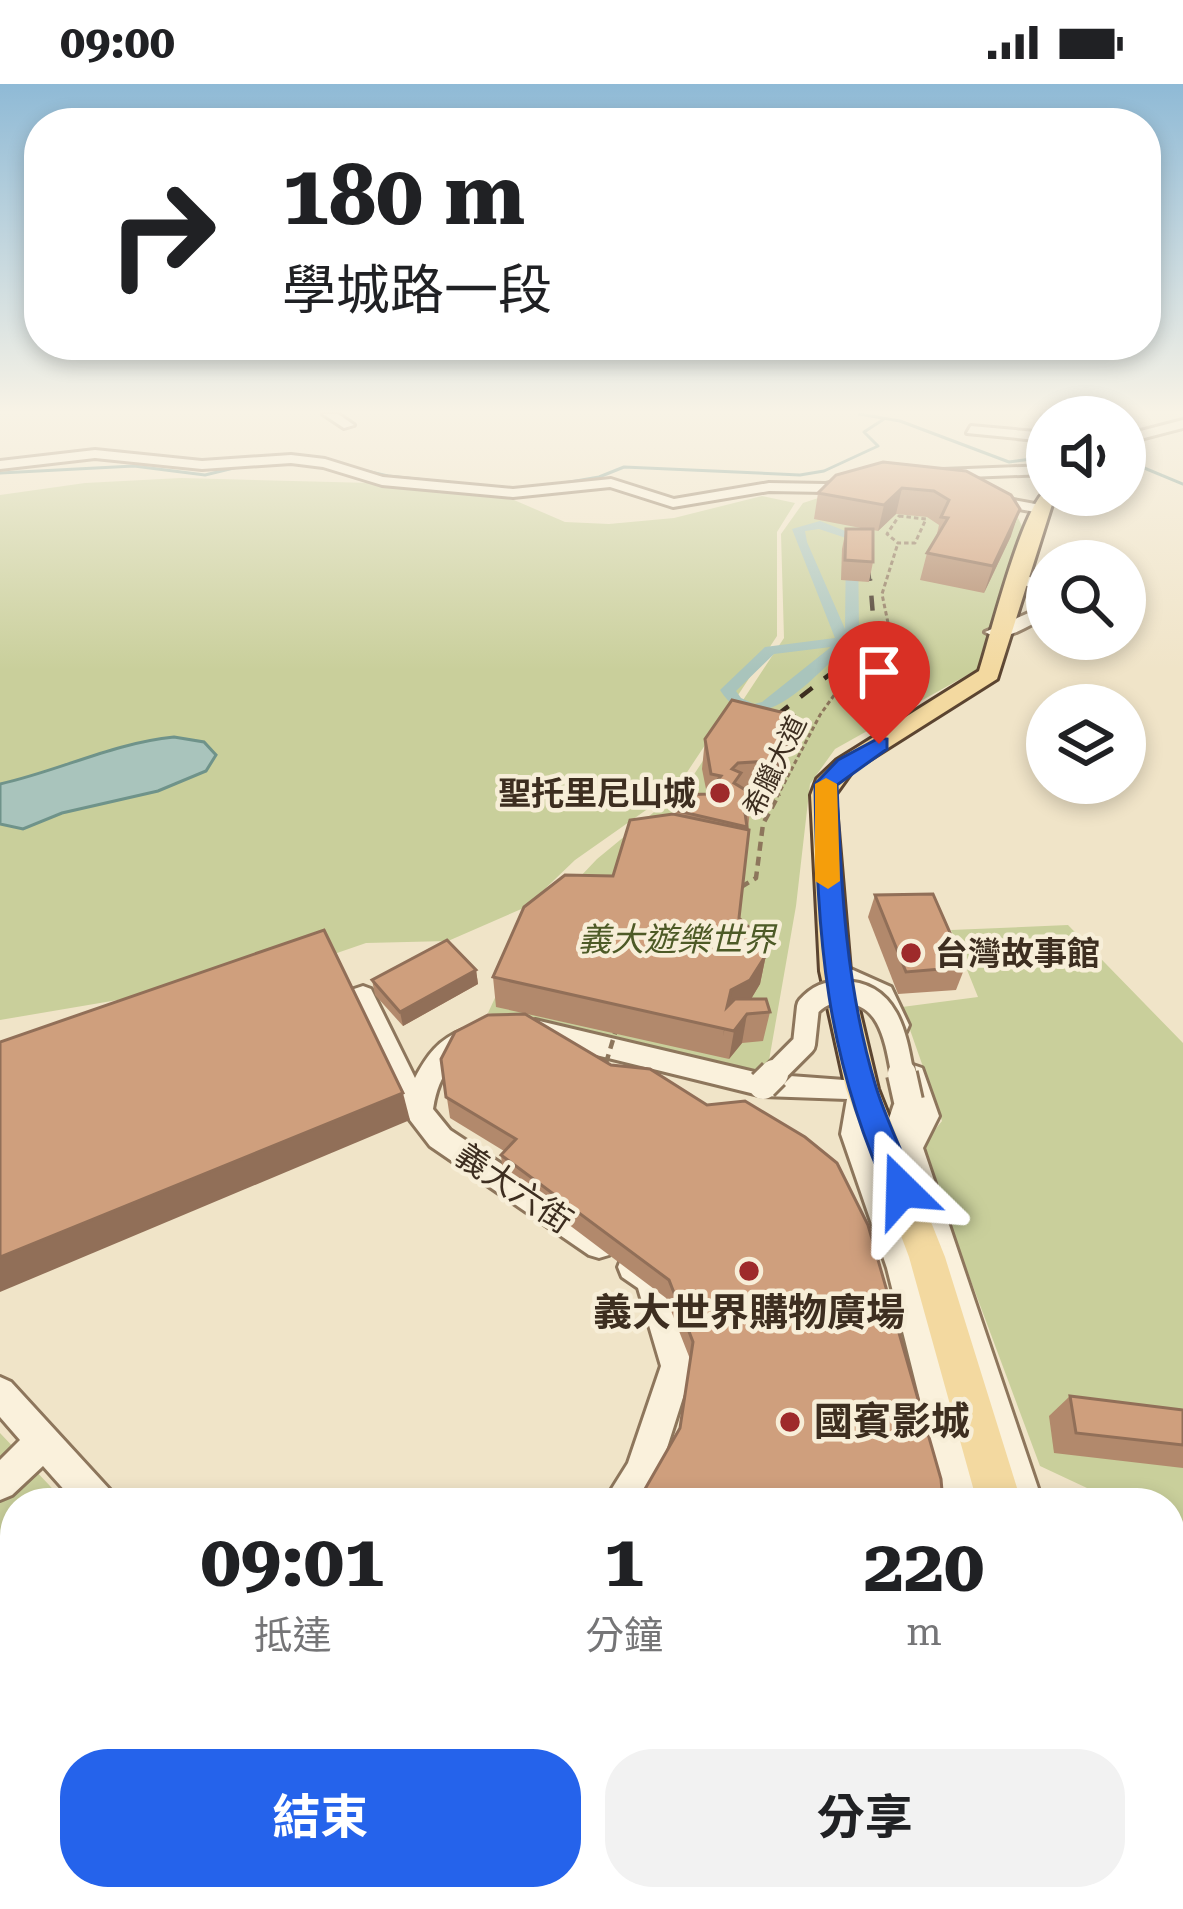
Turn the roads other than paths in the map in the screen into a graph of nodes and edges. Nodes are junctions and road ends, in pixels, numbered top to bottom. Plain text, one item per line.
1 (1026, 503) edge
2 (1013, 504) edge
3 (1039, 516) edge
4 (1017, 577) junction
5 (1026, 581) edge
6 (1026, 620) edge
7 (997, 633) junction
8 (835, 970) junction
9 (351, 999) edge
10 (764, 1084) junction
11 (862, 1089) junction
12 (419, 1112) junction
13 (890, 1157) junction
14 (0, 1393) edge
15 (42, 1443) junction
16 (0, 1483) edge
17 (85, 1488) edge
18 (631, 1488) edge
19 (959, 1488) edge
20 (995, 1488) edge
21 (1021, 1488) edge

1 - 2 street
3 - 4 main road
4 - 5 street
4 - 7 main road
6 - 7 street
7 - 8 main road
8 - 11 main road
8 - 21 street
9 - 12 street
10 - 11 street
10 - 12 street
10 - 13 street, bridge
11 - 13 main road
11 - 19 street
12 - 18 street, 義大六街
13 - 20 main road
14 - 15 street
15 - 16 street
15 - 17 street

